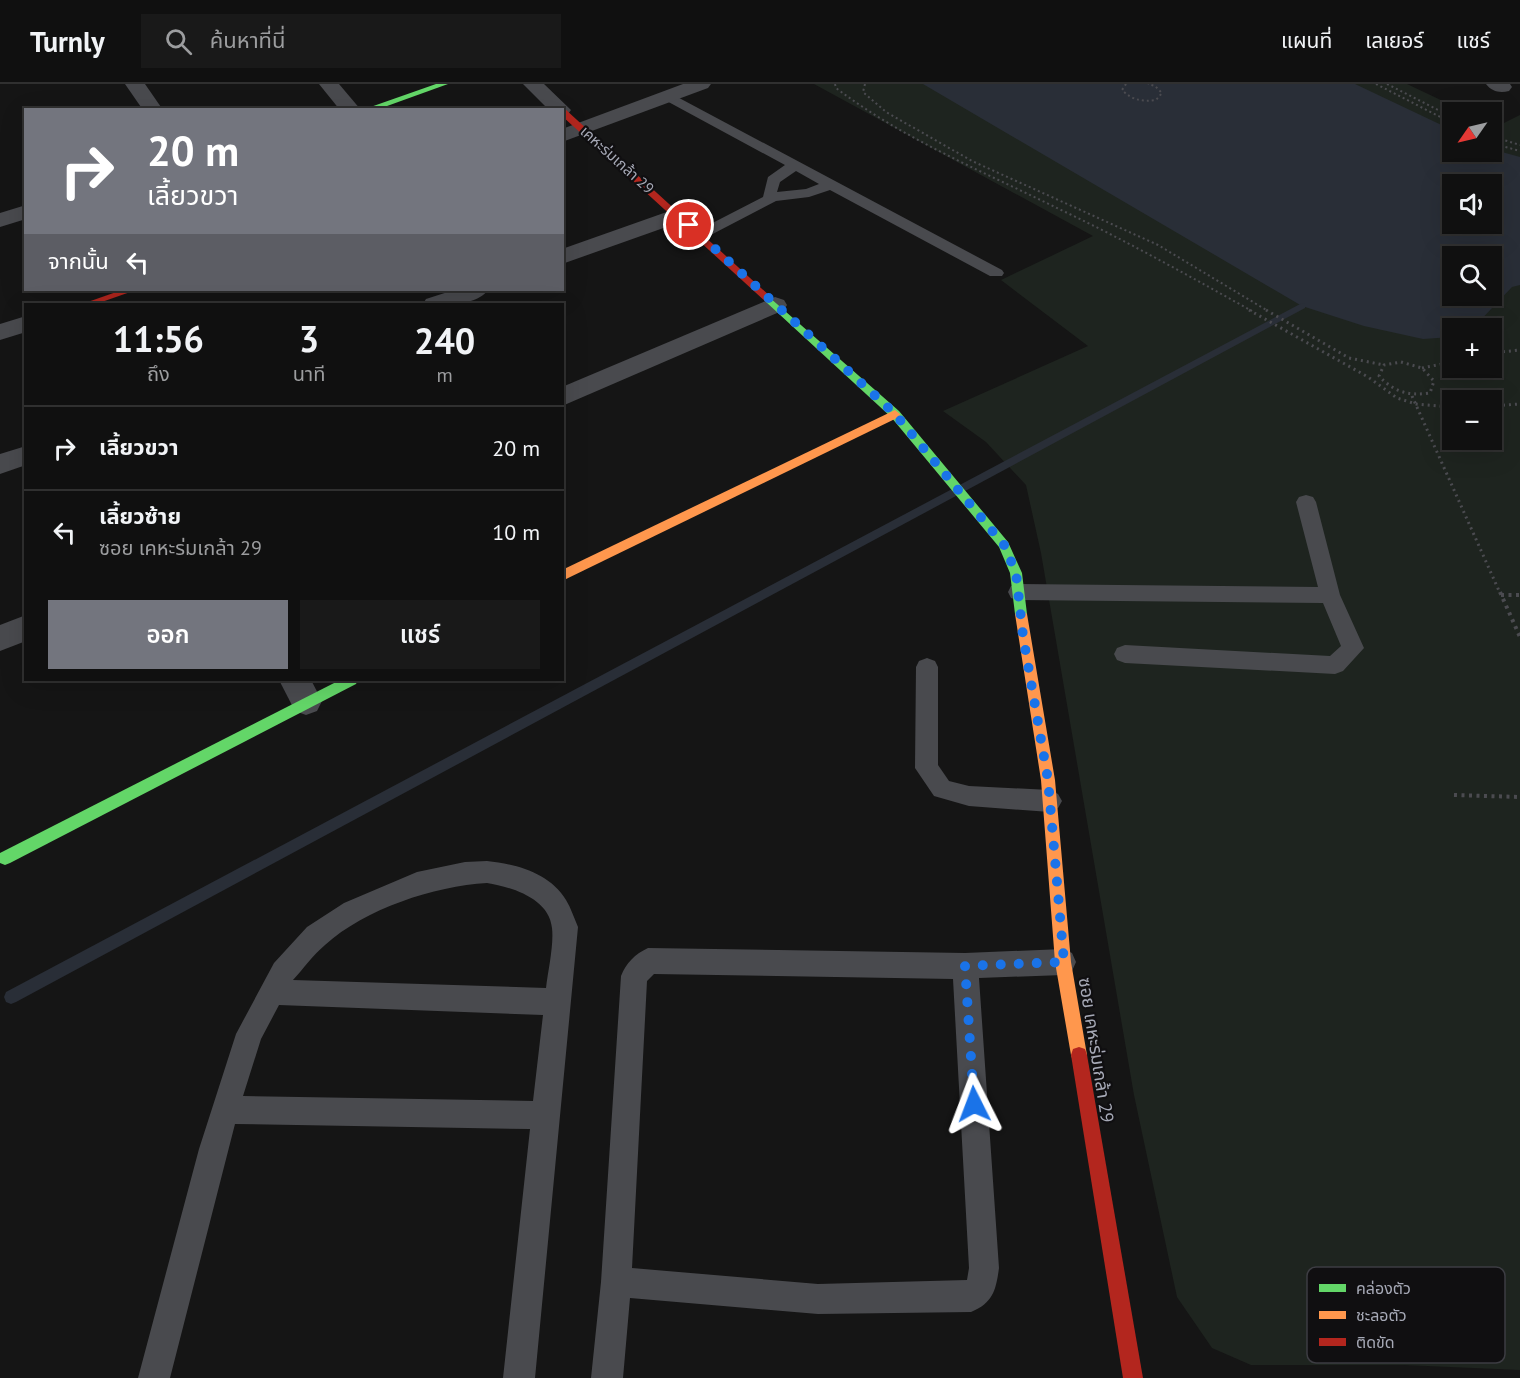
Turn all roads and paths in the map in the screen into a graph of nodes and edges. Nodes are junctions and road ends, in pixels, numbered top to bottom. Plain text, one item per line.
1 (135, 84) edge
2 (329, 84) edge
3 (444, 84) edge
4 (533, 84) edge
5 (701, 84) edge
6 (835, 84) edge
7 (865, 84) edge
8 (1126, 84) edge
9 (1148, 84) edge
10 (1376, 84) edge
11 (1387, 84) edge
12 (668, 96) junction
13 (152, 108) edge
14 (349, 108) edge
15 (372, 108) edge
16 (560, 108) edge
17 (1442, 112) edge
18 (564, 115) edge
19 (1442, 118) edge
20 (572, 133) edge
21 (1502, 140) edge
22 (1502, 146) edge
23 (1520, 146) edge
24 (1520, 151) edge
25 (795, 165) junction
26 (831, 184) junction
27 (772, 197) junction
28 (678, 215) junction
29 (700, 235) junction
30 (564, 256) edge
31 (996, 273) dead end
32 (128, 291) edge
33 (473, 291) edge
34 (96, 300) edge
35 (438, 303) edge
36 (776, 305) junction
37 (24, 325) edge
38 (0, 332) edge
39 (1520, 350) edge
40 (1502, 352) edge
41 (1442, 364) edge
42 (1383, 365) junction
43 (1422, 368) junction
44 (564, 395) edge
45 (1412, 396) junction
46 (1520, 404) edge
47 (1415, 405) junction
48 (1502, 405) edge
49 (1442, 406) edge
50 (895, 414) junction
51 (24, 456) edge
52 (0, 464) edge
53 (1306, 502) dead end
54 (985, 520) joint
55 (564, 575) edge
56 (1018, 592) junction
57 (1329, 595) junction
58 (1501, 595) junction
59 (1520, 595) edge
60 (24, 628) edge
61 (1520, 637) edge
62 (0, 638) edge
63 (1125, 654) dead end
64 (927, 667) dead end
65 (346, 681) edge
66 (301, 690) edge
67 (1454, 795) dead end
68 (1520, 797) edge
69 (1050, 801) junction
70 (5, 858) dead end
71 (1064, 962) junction
72 (965, 966) junction
73 (272, 992) junction
74 (558, 1002) junction
75 (226, 1110) junction
76 (546, 1114) junction
77 (616, 1282) junction
78 (154, 1378) edge
79 (519, 1378) edge
80 (607, 1378) edge
81 (1133, 1378) edge

1 - 13 street
2 - 14 street
3 - 15 street
4 - 16 street, เคหะร่มเกล้า 29
5 - 12 street
6 - 47 path
7 - 42 path
8 - 9 path
10 - 19 path
11 - 17 path
12 - 20 street
12 - 25 lane
18 - 20 street, เคหะร่มเกล้า 29
20 - 28 street, เคหะร่มเกล้า 29
21 - 23 path
22 - 24 path
25 - 26 lane
25 - 27 lane
26 - 27 lane
26 - 31 lane
27 - 29 lane
28 - 29 street, เคหะร่มเกล้า 29
28 - 30 street
29 - 36 street, เคหะร่มเกล้า 29
32 - 34 street
33 - 35 street
36 - 44 street
36 - 50 street, เคหะร่มเกล้า 29
37 - 38 street
39 - 40 path
41 - 43 path
42 - 43 path
42 - 45 path
43 - 45 path
45 - 47 path
46 - 48 path
47 - 49 path
47 - 58 path
50 - 54 street, เคหะร่มเกล้า 29
50 - 55 street
51 - 52 street
53 - 57 lane
54 - 56 street, ซอย เคหะร่มเกล้า 29
56 - 57 lane
56 - 69 street, ซอย เคหะร่มเกล้า 29
57 - 63 lane
58 - 59 path
58 - 61 path
60 - 62 street
64 - 69 lane
65 - 66 street
66 - 70 street
67 - 68 path
69 - 71 street, ซอย เคหะร่มเกล้า 29
71 - 72 lane
71 - 81 street, ซอย เคหะร่มเกล้า 29
72 - 77 lane
72 - 77 lane
73 - 74 lane
73 - 74 lane
73 - 75 lane
74 - 76 lane
75 - 76 lane
75 - 78 lane
76 - 79 lane
77 - 80 lane

